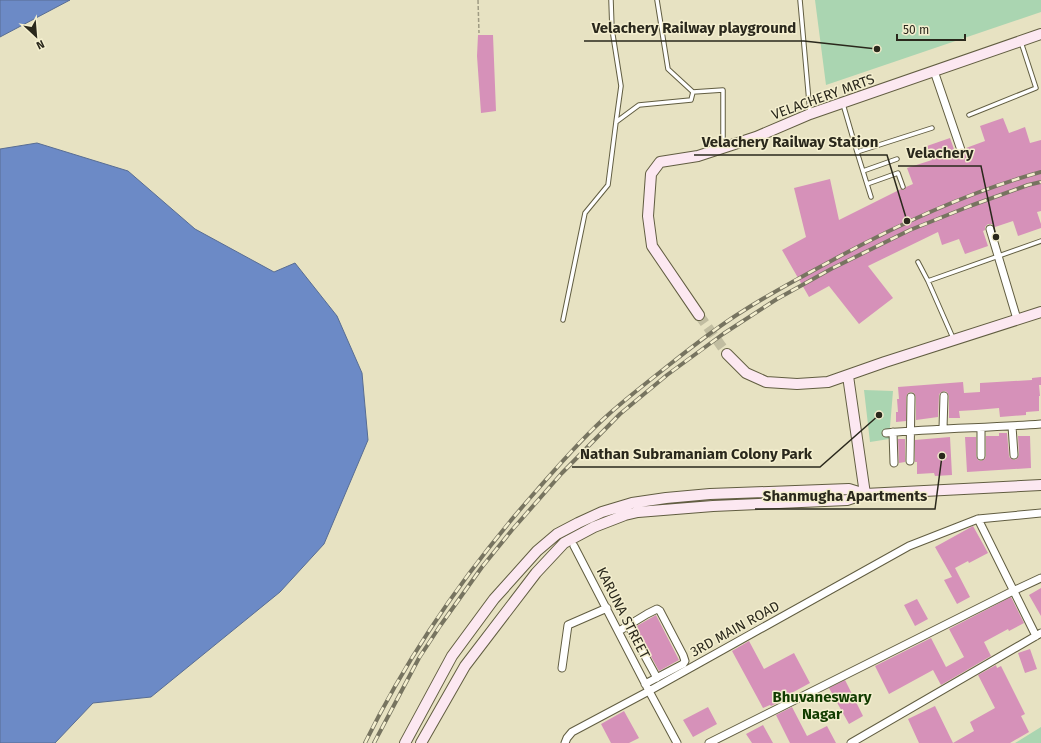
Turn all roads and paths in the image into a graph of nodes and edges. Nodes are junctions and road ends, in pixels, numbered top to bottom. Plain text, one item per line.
1 (478, 0) edge
2 (611, 0) edge
3 (657, 0) edge
4 (800, 0) edge
5 (479, 32) dead end
6 (1041, 34) edge
7 (1021, 41) junction
8 (934, 71) junction
9 (693, 92) junction
10 (843, 103) junction
11 (810, 114) junction
12 (969, 114) dead end
13 (616, 122) junction
14 (932, 128) dead end
15 (723, 148) junction
16 (961, 150) dead end
17 (857, 152) junction
18 (897, 159) dead end
19 (863, 171) junction
20 (867, 184) junction
21 (903, 187) dead end
22 (871, 197) dead end
23 (990, 229) dead end
24 (1041, 241) edge
25 (998, 256) junction
26 (918, 262) dead end
27 (928, 281) junction
28 (1041, 312) edge
29 (699, 315) tunnel mouth
30 (1017, 319) junction
31 (563, 320) dead end
32 (954, 340) junction
33 (727, 354) tunnel mouth
34 (848, 376) junction
35 (944, 396) dead end
36 (911, 397) dead end
37 (1041, 424) edge
38 (1012, 426) junction
39 (943, 428) junction
40 (981, 428) junction
41 (910, 431) junction
42 (1014, 455) dead end
43 (981, 456) dead end
44 (910, 461) dead end
45 (894, 464) dead end
46 (1041, 485) edge
47 (865, 494) junction
48 (1041, 513) edge
49 (978, 519) junction
50 (574, 546) dead end
51 (1041, 578) edge
52 (1013, 591) junction
53 (607, 608) junction
54 (628, 625) junction
55 (618, 632) junction
56 (1039, 634) edge
57 (638, 642) junction
58 (627, 648) junction
59 (650, 665) junction
60 (562, 668) dead end
61 (639, 672) junction
62 (657, 678) junction
63 (645, 684) junction
64 (649, 691) junction
65 (405, 743) edge
66 (421, 743) edge
67 (565, 743) edge
68 (677, 743) edge
69 (708, 743) edge
70 (851, 743) edge

1 - 5 path
2 - 13 lane
3 - 9 lane
4 - 11 lane
6 - 7 street, VELACHERY MRTS
7 - 8 street, VELACHERY MRTS
7 - 12 lane
8 - 10 street, VELACHERY MRTS
8 - 16 street
9 - 13 lane
9 - 15 lane
10 - 11 street, VELACHERY MRTS
10 - 17 lane
11 - 15 street, VELACHERY MRTS
13 - 31 lane
14 - 17 lane
15 - 29 street, VELACHERY MRTS
17 - 19 lane
18 - 19 lane
19 - 20 lane
20 - 21 lane
20 - 22 lane
23 - 25 street
24 - 25 lane
25 - 27 lane
25 - 30 street
26 - 27 lane
27 - 32 lane
28 - 30 street
30 - 32 street
32 - 34 street
33 - 34 street
34 - 47 street
35 - 39 street
36 - 41 street
37 - 38 street
38 - 40 street
38 - 42 street
39 - 40 street
39 - 41 street
40 - 43 street
41 - 44 street
41 - 45 street
46 - 47 street
47 - 65 street
47 - 66 street
48 - 49 street, 3RD MAIN ROAD
49 - 52 street
49 - 64 street, 3RD MAIN ROAD
50 - 53 street, KARUNA STREET
51 - 52 street
52 - 56 street
52 - 69 street
53 - 55 street, KARUNA STREET
53 - 60 street
54 - 55 street
54 - 57 street
54 - 62 street
55 - 58 street, KARUNA STREET
56 - 70 street
57 - 58 street
57 - 59 street
58 - 61 street, KARUNA STREET
59 - 61 street
59 - 62 street
61 - 63 street, KARUNA STREET
62 - 63 street
63 - 64 street, KARUNA STREET
64 - 67 street, 3RD MAIN ROAD
64 - 68 street, KARUNA STREET

